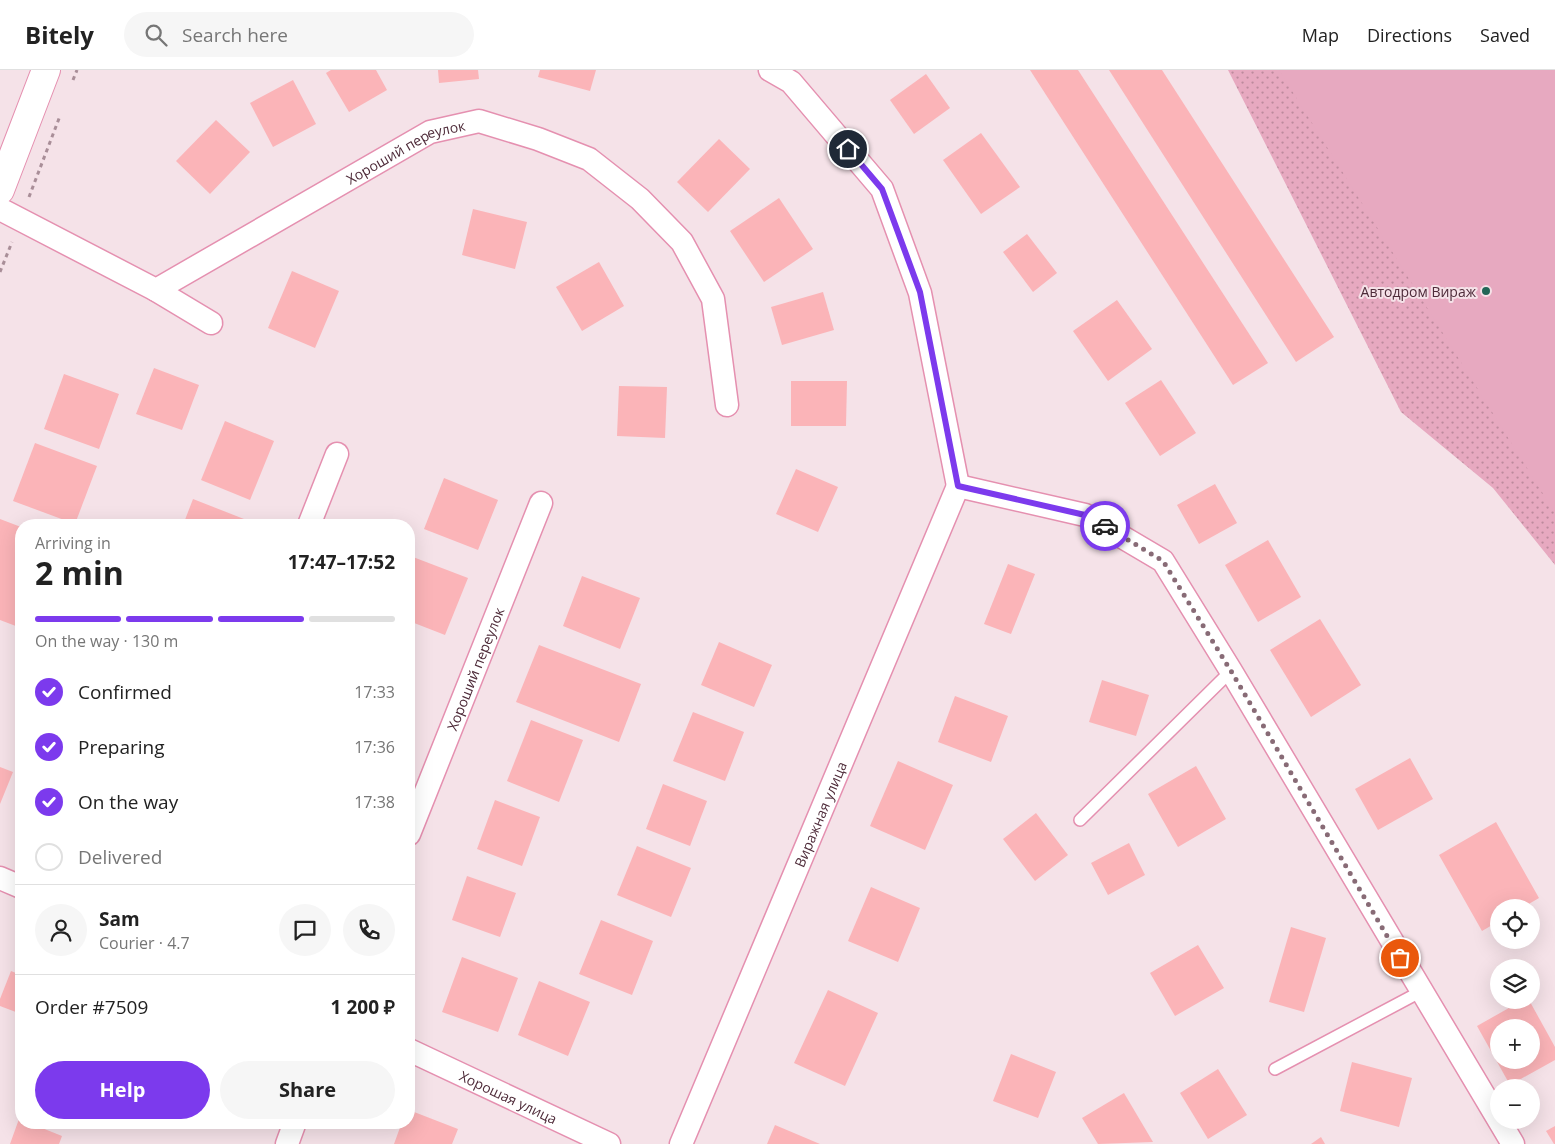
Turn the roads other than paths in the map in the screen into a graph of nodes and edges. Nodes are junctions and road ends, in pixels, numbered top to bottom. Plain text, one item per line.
1 (46, 70) edge
2 (770, 70) edge
3 (0, 190) edge
4 (0, 209) edge
5 (156, 290) junction
6 (211, 323) dead end
7 (727, 405) dead end
8 (337, 454) dead end
9 (958, 486) junction
10 (541, 504) dead end
11 (311, 519) edge
12 (1231, 671) junction
13 (415, 819) edge
14 (1080, 820) dead end
15 (0, 878) edge
16 (15, 884) edge
17 (1420, 992) junction
18 (415, 1053) edge
19 (1275, 1069) dead end
20 (292, 1129) edge
21 (287, 1144) edge
22 (609, 1144) edge
23 (681, 1144) edge
24 (1513, 1144) edge

1 - 3 street
2 - 9 street
4 - 5 street
5 - 6 street
5 - 7 street, Хороший переулок
8 - 11 street
9 - 12 street
9 - 23 street, Виражная улица
10 - 13 street, Хороший переулок
12 - 14 lane
12 - 17 street
15 - 16 street
17 - 19 lane
17 - 24 street
18 - 22 street, Хорошая улица
20 - 21 street

